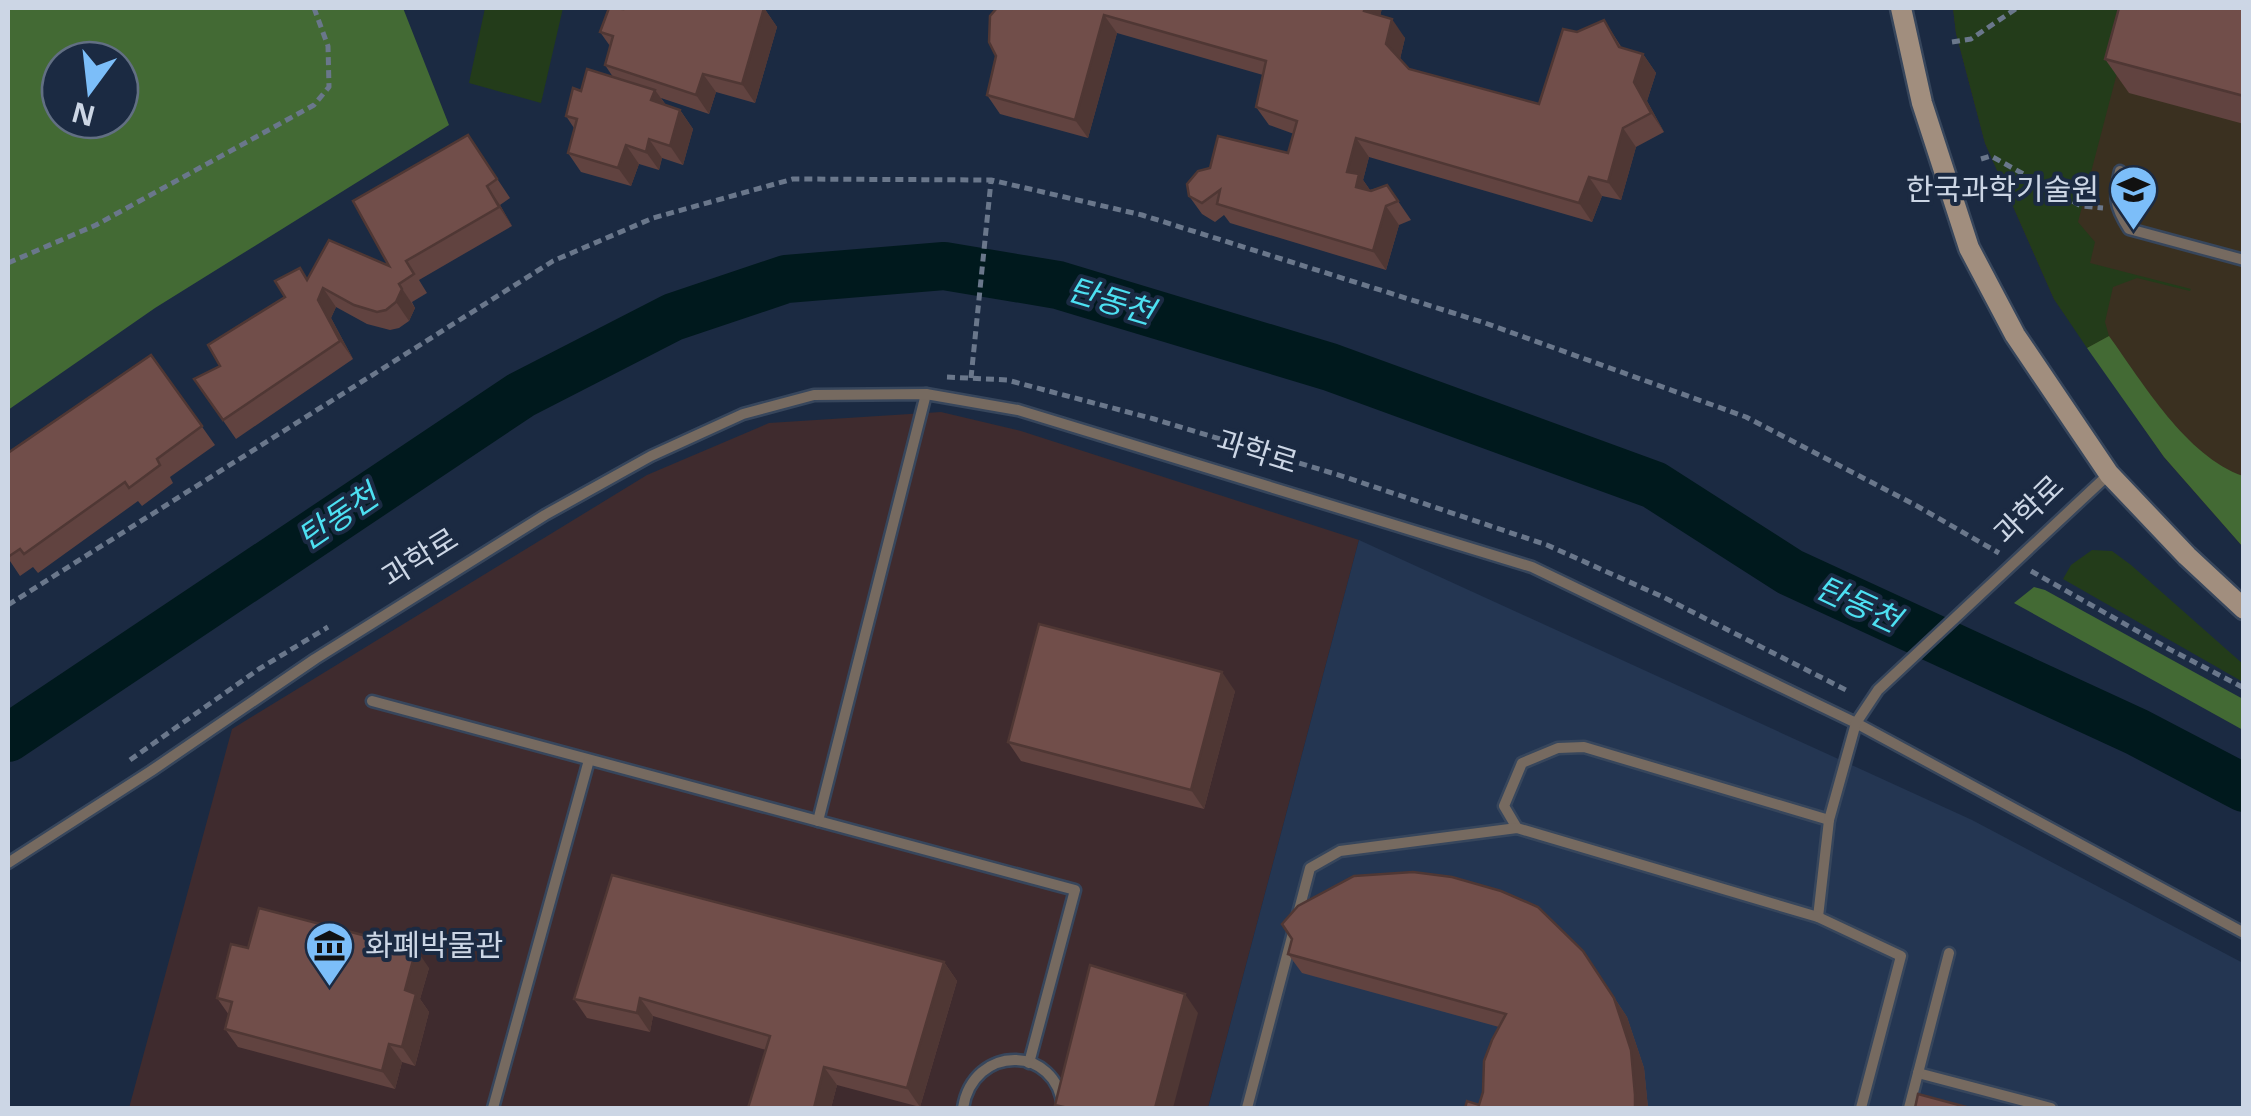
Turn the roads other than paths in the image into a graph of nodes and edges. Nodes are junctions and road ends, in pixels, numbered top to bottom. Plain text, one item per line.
1 (1901, 8) edge
2 (2120, 171) dead end
3 (2244, 260) edge
4 (926, 394) junction
5 (2109, 474) junction
6 (2244, 609) edge
7 (372, 701) dead end
8 (1856, 723) junction
9 (589, 760) junction
10 (1829, 820) junction
11 (818, 821) junction
12 (1517, 828) junction
13 (8, 863) edge
14 (1818, 917) junction
15 (2244, 932) edge
16 (1949, 952) dead end
17 (1029, 1063) junction
18 (1918, 1073) junction
19 (493, 1108) edge
20 (963, 1108) edge
21 (1062, 1108) edge
22 (1247, 1108) edge
23 (1861, 1108) edge
24 (1909, 1108) edge
25 (2051, 1108) edge

1 - 5 main road, 과학로
2 - 3 lane
4 - 8 lane, 과학로
4 - 11 lane
4 - 13 lane, 과학로
5 - 6 main road, 과학로
5 - 8 lane, 과학로
7 - 9 lane
8 - 10 lane
8 - 15 lane
9 - 11 lane
9 - 19 lane
10 - 12 lane
10 - 14 lane
11 - 17 lane
12 - 14 lane
12 - 22 lane
14 - 23 lane
16 - 18 lane
17 - 20 lane
17 - 21 lane
18 - 24 lane
18 - 25 lane

